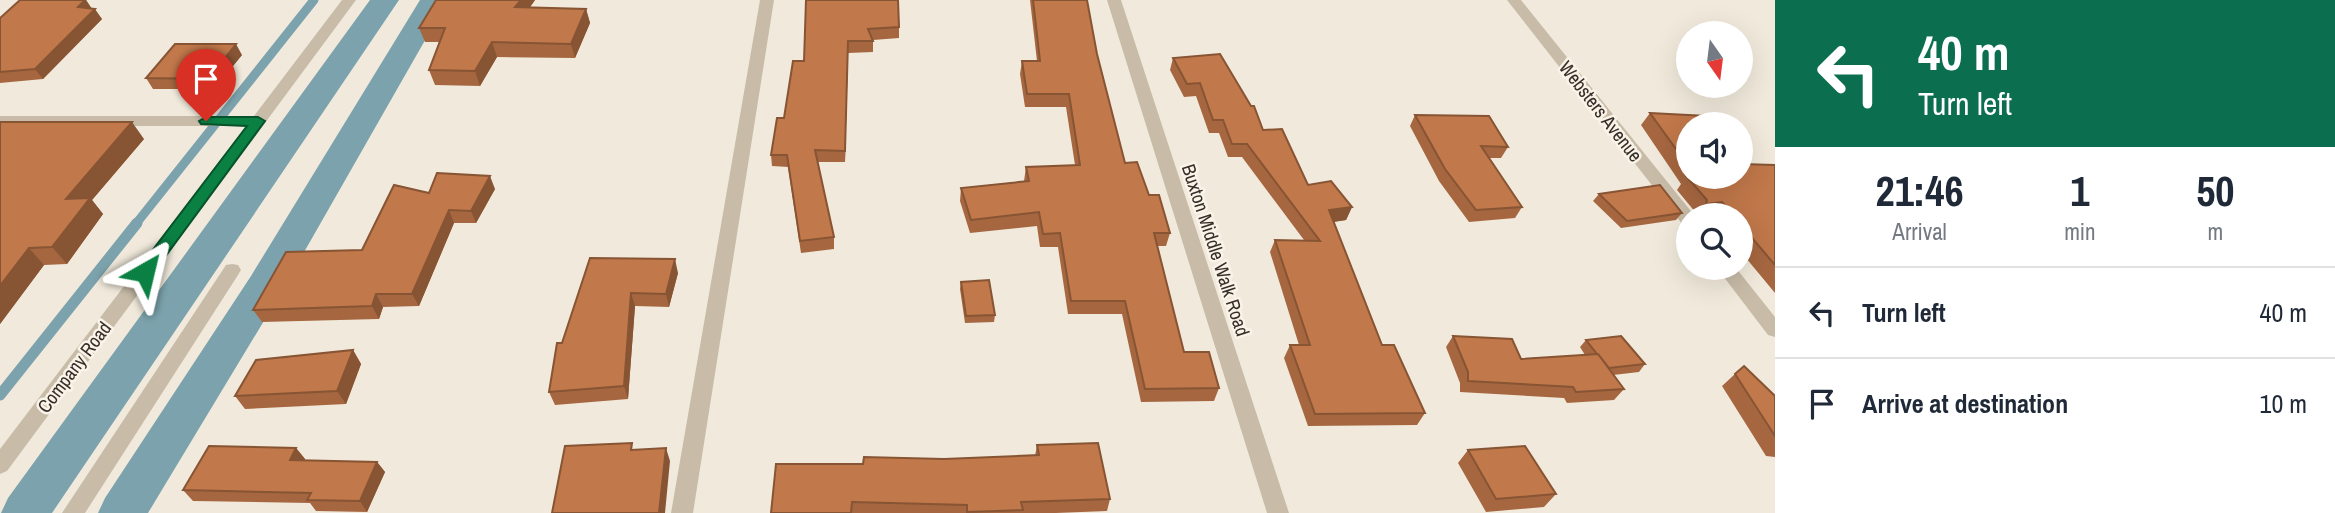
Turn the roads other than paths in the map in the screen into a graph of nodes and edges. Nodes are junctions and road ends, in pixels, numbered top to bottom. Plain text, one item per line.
1 (349, 0) edge
2 (767, 0) edge
3 (1114, 0) edge
4 (1514, 0) edge
5 (0, 121) edge
6 (258, 121) junction
7 (1676, 205) edge
8 (232, 270) dead end
9 (1735, 280) edge
10 (1775, 330) edge
11 (0, 465) edge
12 (73, 513) edge
13 (682, 513) edge
14 (1278, 513) edge

1 - 6 street, Company Road
2 - 13 street
3 - 14 street, Buxton Middle Walk Road
4 - 7 street, Websters Avenue
5 - 6 street
6 - 11 street, Company Road
8 - 12 street
9 - 10 street

